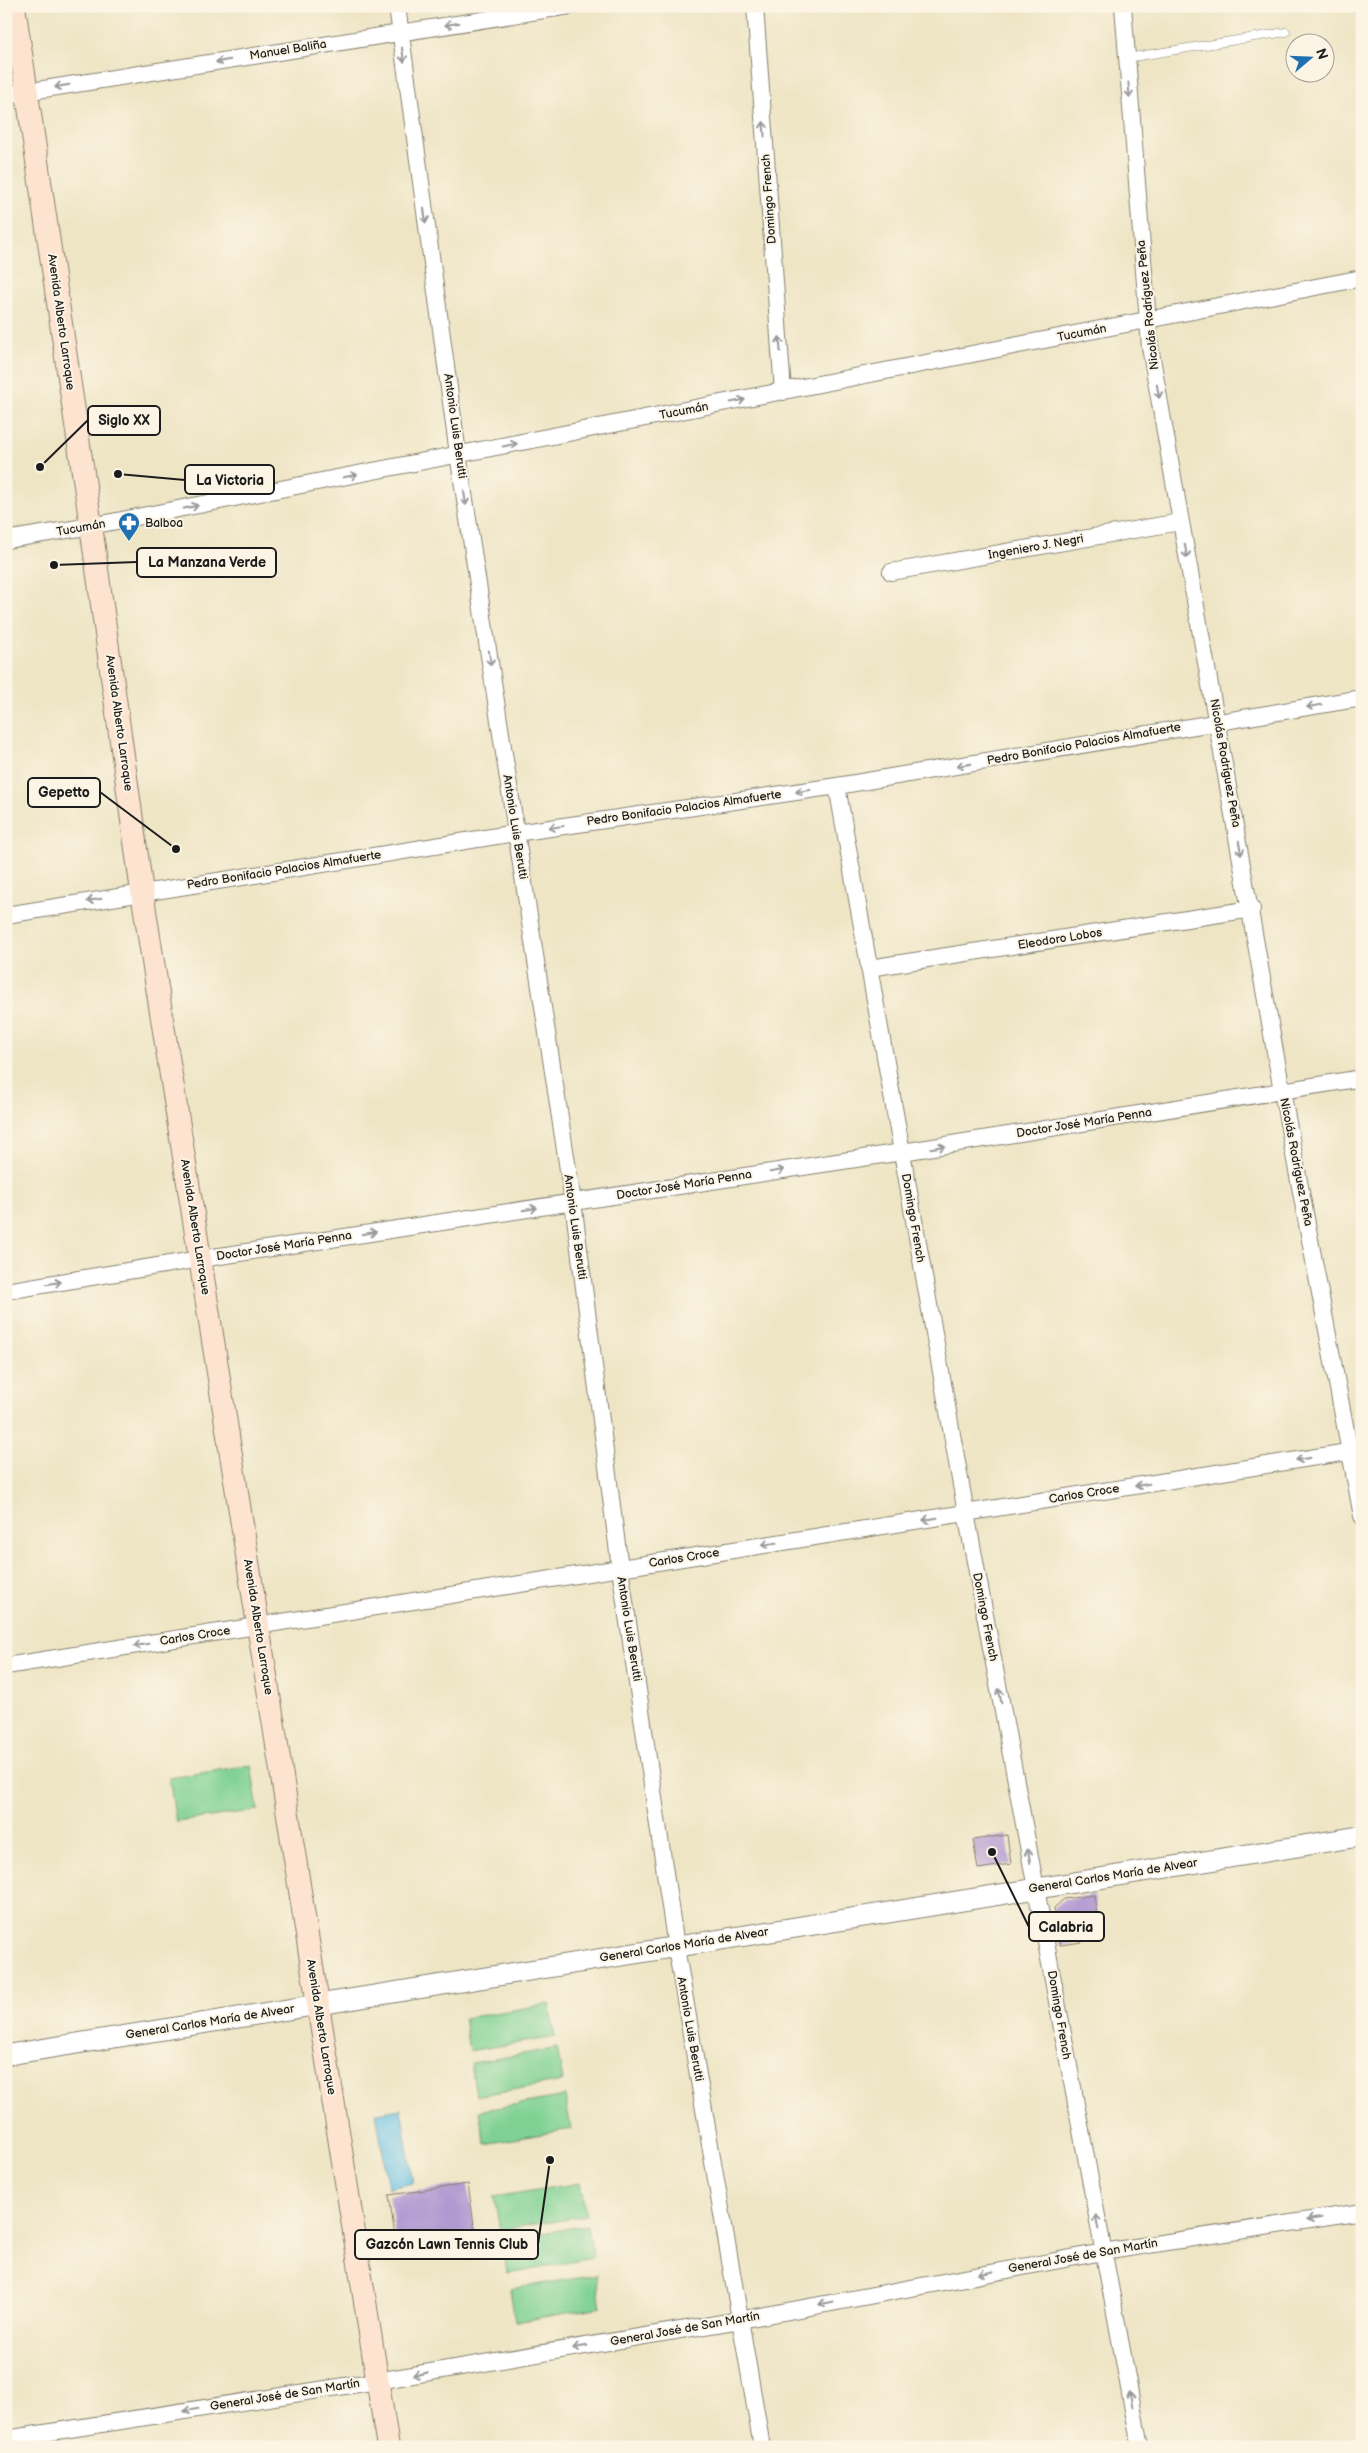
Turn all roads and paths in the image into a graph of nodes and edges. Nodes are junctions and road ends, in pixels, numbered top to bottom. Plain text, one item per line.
1 (14, 6) edge
2 (397, 6) edge
3 (570, 6) edge
4 (755, 6) edge
5 (1123, 6) edge
6 (1286, 32) dead end
7 (400, 33) junction
8 (1127, 58) junction
9 (17, 93) edge
10 (1362, 278) edge
11 (1148, 320) junction
12 (783, 392) junction
13 (458, 454) junction
14 (1180, 522) junction
15 (92, 526) junction
16 (6, 540) edge
17 (891, 572) dead end
18 (1362, 698) edge
19 (1217, 722) junction
20 (837, 786) junction
21 (516, 833) junction
22 (142, 892) junction
23 (1252, 909) junction
24 (6, 915) edge
25 (869, 968) junction
26 (1362, 1078) edge
27 (1282, 1091) junction
28 (902, 1152) junction
29 (573, 1202) junction
30 (200, 1259) junction
31 (6, 1291) edge
32 (1356, 1450) edge
33 (966, 1513) junction
34 (1362, 1516) edge
35 (620, 1568) junction
36 (258, 1626) junction
37 (6, 1666) edge
38 (1362, 1836) edge
39 (1036, 1888) junction
40 (676, 1947) junction
41 (318, 2005) junction
42 (6, 2055) edge
43 (1362, 2212) edge
44 (1103, 2252) junction
45 (740, 2320) junction
46 (377, 2381) junction
47 (6, 2439) edge
48 (388, 2447) edge
49 (762, 2447) edge
50 (1140, 2447) edge

1 - 9 main road, Avenida Alberto Larroque
2 - 7 street, Antonio Luis Berutti
3 -> 7 street, Manuel Baliña
12 -> 4 street, Domingo French
5 - 8 street, Nicolás Rodríguez Peña
6 - 8 lane
7 -> 9 street, Manuel Baliña
7 -> 13 street, Antonio Luis Berutti
8 -> 11 street, Nicolás Rodríguez Peña
9 - 15 main road, Avenida Alberto Larroque
10 - 11 street, Tucumán
11 - 12 street, Tucumán
11 -> 14 street, Nicolás Rodríguez Peña
13 -> 12 street, Tucumán
15 -> 13 street, Tucumán
13 -> 21 street, Antonio Luis Berutti
14 - 17 street, Ingeniero J. Negri
14 -> 19 street, Nicolás Rodríguez Peña
15 - 16 street, Tucumán
15 - 22 main road, Avenida Alberto Larroque
18 -> 19 street, Pedro Bonifacio Palacios Almafuerte
19 -> 20 street, Pedro Bonifacio Palacios Almafuerte
19 -> 23 street, Nicolás Rodríguez Peña
20 -> 21 street, Pedro Bonifacio Palacios Almafuerte
20 - 25 street, Domingo French
21 - 22 street, Pedro Bonifacio Palacios Almafuerte
21 - 29 street, Antonio Luis Berutti
22 -> 24 street, Pedro Bonifacio Palacios Almafuerte
22 - 30 main road, Avenida Alberto Larroque
23 - 25 street, Eleodoro Lobos
23 - 27 street, Nicolás Rodríguez Peña
25 - 28 street, Domingo French
26 - 27 street, Doctor José María Penna
28 -> 27 street, Doctor José María Penna
27 - 32 street, Nicolás Rodríguez Peña
29 -> 28 street, Doctor José María Penna
28 - 33 street, Domingo French
30 -> 29 street, Doctor José María Penna
29 - 35 street, Antonio Luis Berutti
31 -> 30 street, Doctor José María Penna
30 - 36 main road, Avenida Alberto Larroque
32 -> 33 street, Carlos Croce
32 - 34 street, Nicolás Rodríguez Peña
33 -> 35 street, Carlos Croce
39 -> 33 street, Domingo French
35 - 36 street, Carlos Croce
35 - 40 street, Antonio Luis Berutti
36 -> 37 street, Carlos Croce
36 - 41 main road, Avenida Alberto Larroque
38 - 39 street, General Carlos María de Alvear
39 - 40 street, General Carlos María de Alvear
44 -> 39 street, Domingo French
40 - 41 street, General Carlos María de Alvear
40 - 45 street, Antonio Luis Berutti
41 - 42 street, General Carlos María de Alvear
41 - 46 main road, Avenida Alberto Larroque
43 -> 44 street, General José de San Martín
44 -> 45 street, General José de San Martín
50 -> 44 street, Domingo French
45 -> 46 street, General José de San Martín
45 - 49 street, Antonio Luis Berutti
46 -> 47 street, General José de San Martín
46 - 48 main road, Avenida Alberto Larroque

